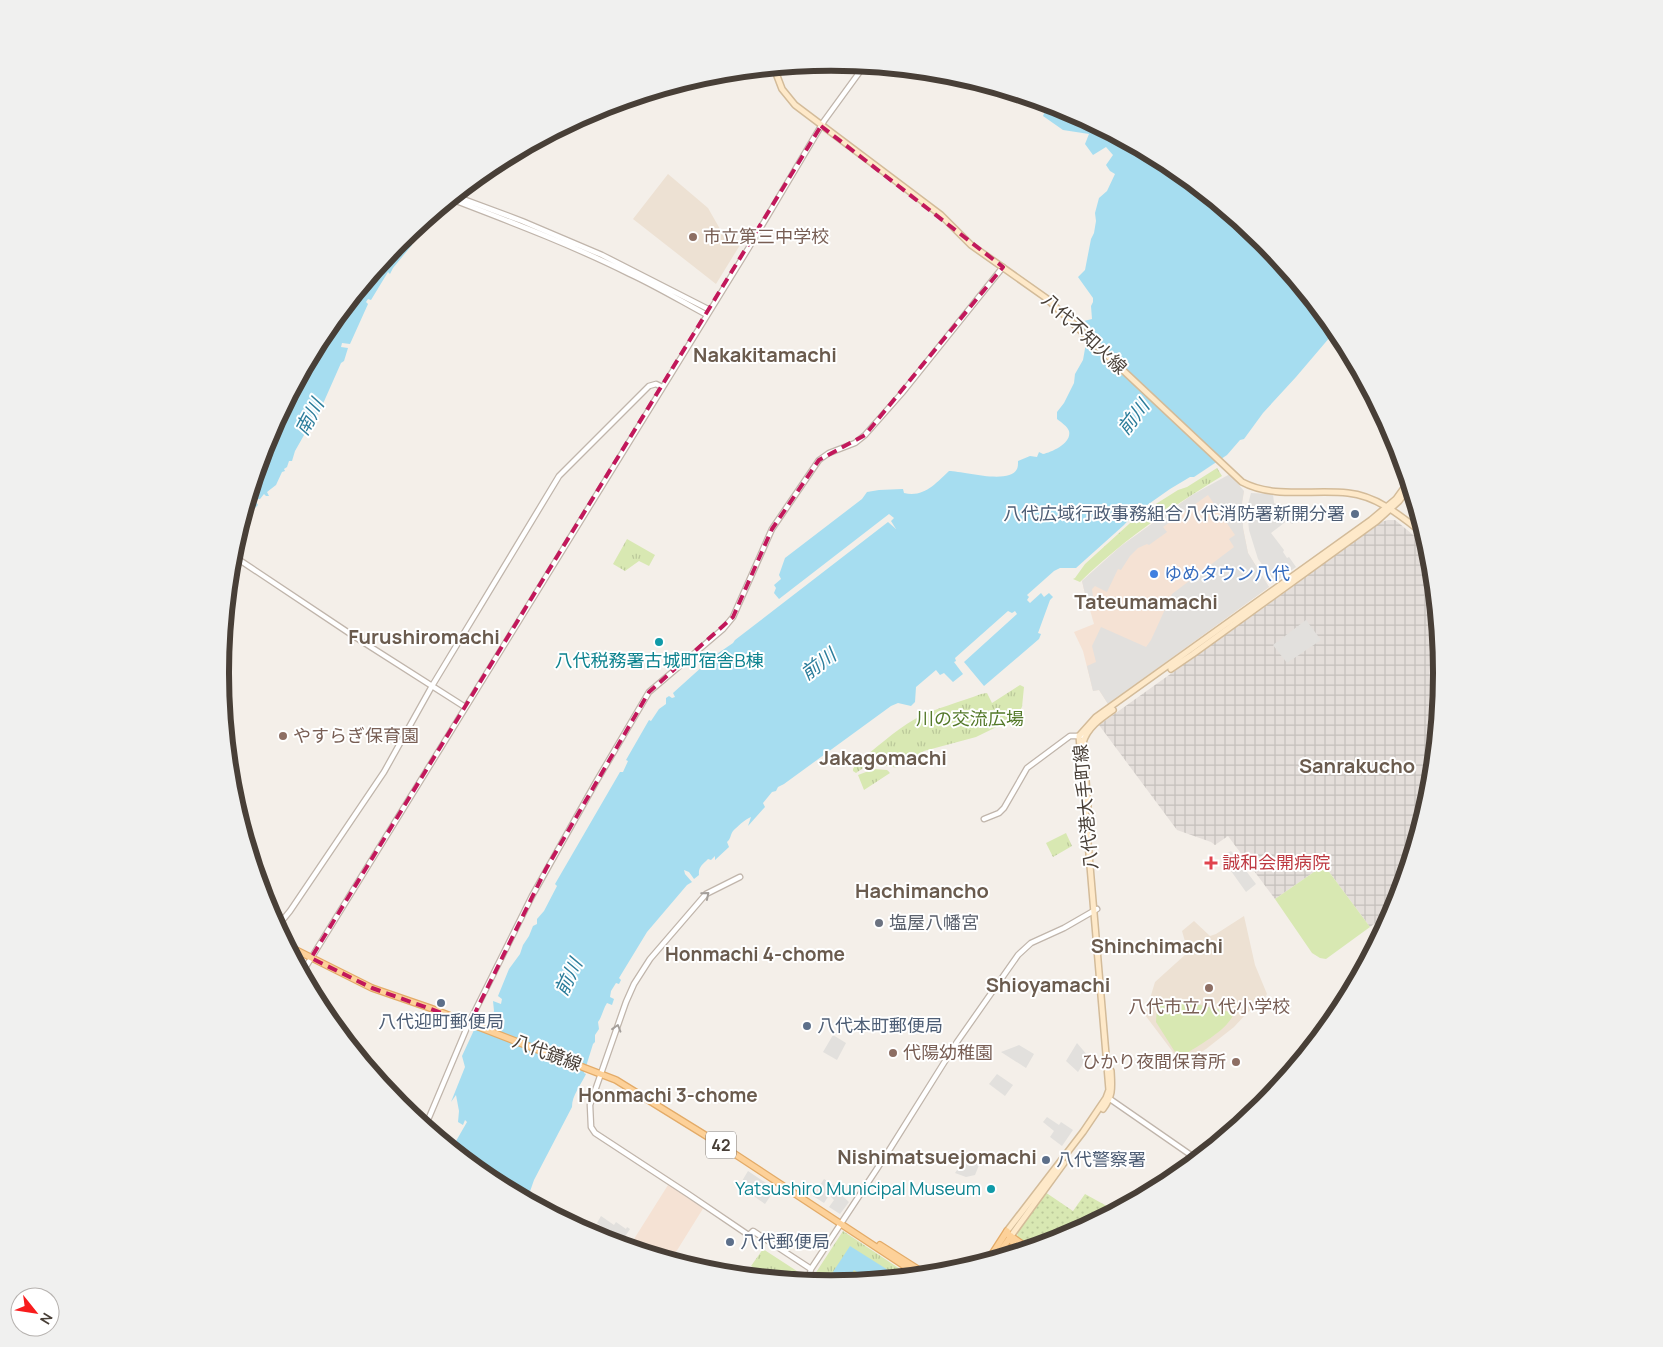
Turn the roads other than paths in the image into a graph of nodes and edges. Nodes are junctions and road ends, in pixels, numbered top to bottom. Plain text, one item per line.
1 (859, 72) edge
2 (776, 74) edge
3 (821, 126) junction
4 (461, 199) edge
5 (458, 202) edge
6 (475, 206) junction
7 (1003, 267) junction
8 (710, 310) junction
9 (707, 315) junction
10 (662, 387) junction
11 (1404, 488) edge
12 (1406, 492) edge
13 (1388, 508) junction
14 (1415, 528) edge
15 (240, 561) edge
16 (432, 686) junction
17 (465, 707) junction
18 (1082, 736) junction
19 (984, 819) dead end
20 (740, 877) dead end
21 (1096, 910) junction
22 (282, 920) edge
23 (297, 951) edge
24 (311, 958) junction
25 (306, 967) edge
26 (471, 1024) junction
27 (599, 1073) junction
28 (1110, 1099) junction
29 (428, 1121) edge
30 (1192, 1156) edge
31 (841, 1223) junction
32 (1009, 1234) junction
33 (1023, 1245) edge
34 (1016, 1247) edge
35 (999, 1251) edge
36 (994, 1253) edge
37 (811, 1269) junction
38 (918, 1270) edge
39 (912, 1271) edge
40 (810, 1275) edge

1 - 3 street
2 - 3 main road, 八代不知火線
3 - 7 main road, 八代不知火線
3 - 8 street
4 - 6 street
5 - 6 street
6 - 8 street
6 - 9 street
7 - 13 main road, 八代不知火線
7 - 26 street
8 - 9 street
9 - 10 street
10 - 16 street
10 - 17 street
11 - 13 main road, 八代港大手町線
12 - 13 main road, 八代港大手町線
13 - 14 main road, 八代不知火線
13 - 18 main road, 八代港大手町線
15 - 16 street
16 - 17 street
16 - 22 street
17 - 24 street
18 - 19 street
18 - 21 main road, 八代港大手町線
27 -> 20 street
21 - 28 main road, 八代港大手町線
21 - 31 street
21 - 32 main road, 八代港大手町線
23 - 24 main road, 八代鏡線 / 42
24 - 25 street
24 - 26 main road, 八代鏡線 / 42
26 - 27 main road, 八代鏡線 / 42
26 - 29 street
27 - 31 main road, 八代鏡線 / 42
27 - 37 street
28 - 30 street
28 - 32 main road
31 - 37 street
31 - 38 main road, 八代鏡線 / 42
31 - 39 main road, 八代鏡線 / 42
32 - 33 main road
32 - 34 main road
32 - 35 main road
32 - 36 main road
37 - 40 street

